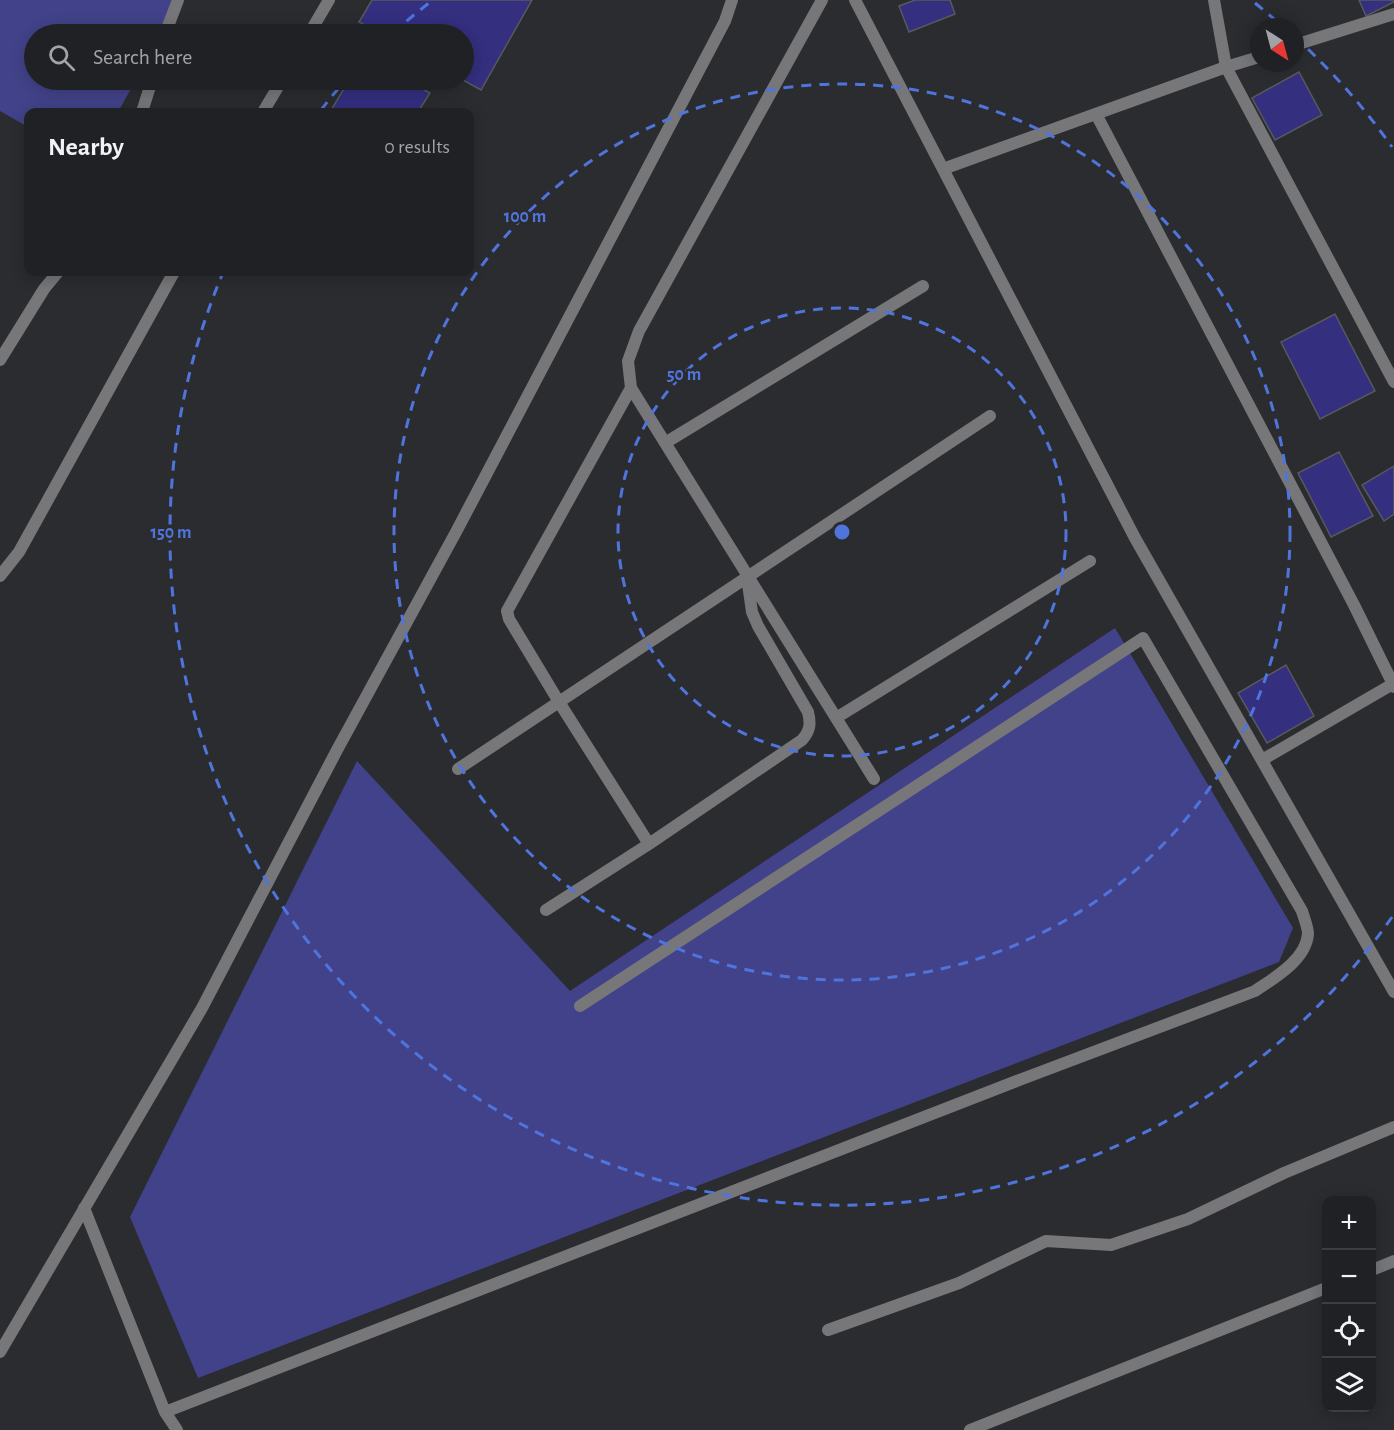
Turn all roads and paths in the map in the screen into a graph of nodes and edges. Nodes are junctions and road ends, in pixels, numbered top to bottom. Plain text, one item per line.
1 (178, 0) edge
2 (329, 0) edge
3 (732, 0) edge
4 (822, 0) edge
5 (855, 0) edge
6 (1214, 0) edge
7 (1394, 14) edge
8 (169, 24) edge
9 (315, 24) edge
10 (1304, 42) edge
11 (1250, 60) edge
12 (1226, 67) junction
13 (149, 90) edge
14 (276, 90) edge
15 (143, 108) edge
16 (265, 108) edge
17 (1096, 114) junction
18 (943, 169) junction
19 (55, 276) edge
20 (172, 276) edge
21 (923, 286) dead end
22 (0, 360) edge
23 (1394, 382) edge
24 (631, 388) junction
25 (990, 416) dead end
26 (665, 443) junction
27 (1090, 561) dead end
28 (0, 576) edge
29 (747, 577) junction
30 (1394, 685) edge
31 (559, 702) junction
32 (836, 718) junction
33 (1262, 760) junction
34 (458, 769) dead end
35 (874, 778) dead end
36 (649, 844) junction
37 (546, 910) dead end
38 (1394, 992) edge
39 (580, 1006) dead end
40 (1394, 1127) edge
41 (84, 1208) junction
42 (1394, 1261) edge
43 (1376, 1268) edge
44 (1322, 1290) edge
45 (828, 1330) dead end
46 (0, 1352) edge
47 (165, 1412) junction
48 (177, 1430) edge
49 (970, 1430) edge

1 - 8 street
2 - 9 street
3 - 41 street
4 - 24 street
5 - 18 street
6 - 12 street
7 - 10 street
11 - 12 street
12 - 17 street
12 - 23 street
13 - 15 street
14 - 16 street
17 - 18 street
17 - 30 street
18 - 33 street
19 - 22 street
20 - 28 street
21 - 26 street
24 - 26 street
24 - 31 street
25 - 29 street
26 - 29 street
27 - 32 street
29 - 31 street
29 - 32 street
29 - 36 street
30 - 33 street
31 - 34 street
31 - 36 street
32 - 35 street
33 - 38 street
36 - 37 street
39 - 47 street
40 - 45 street
41 - 46 street
41 - 47 street
42 - 43 street
44 - 49 street
47 - 48 street

